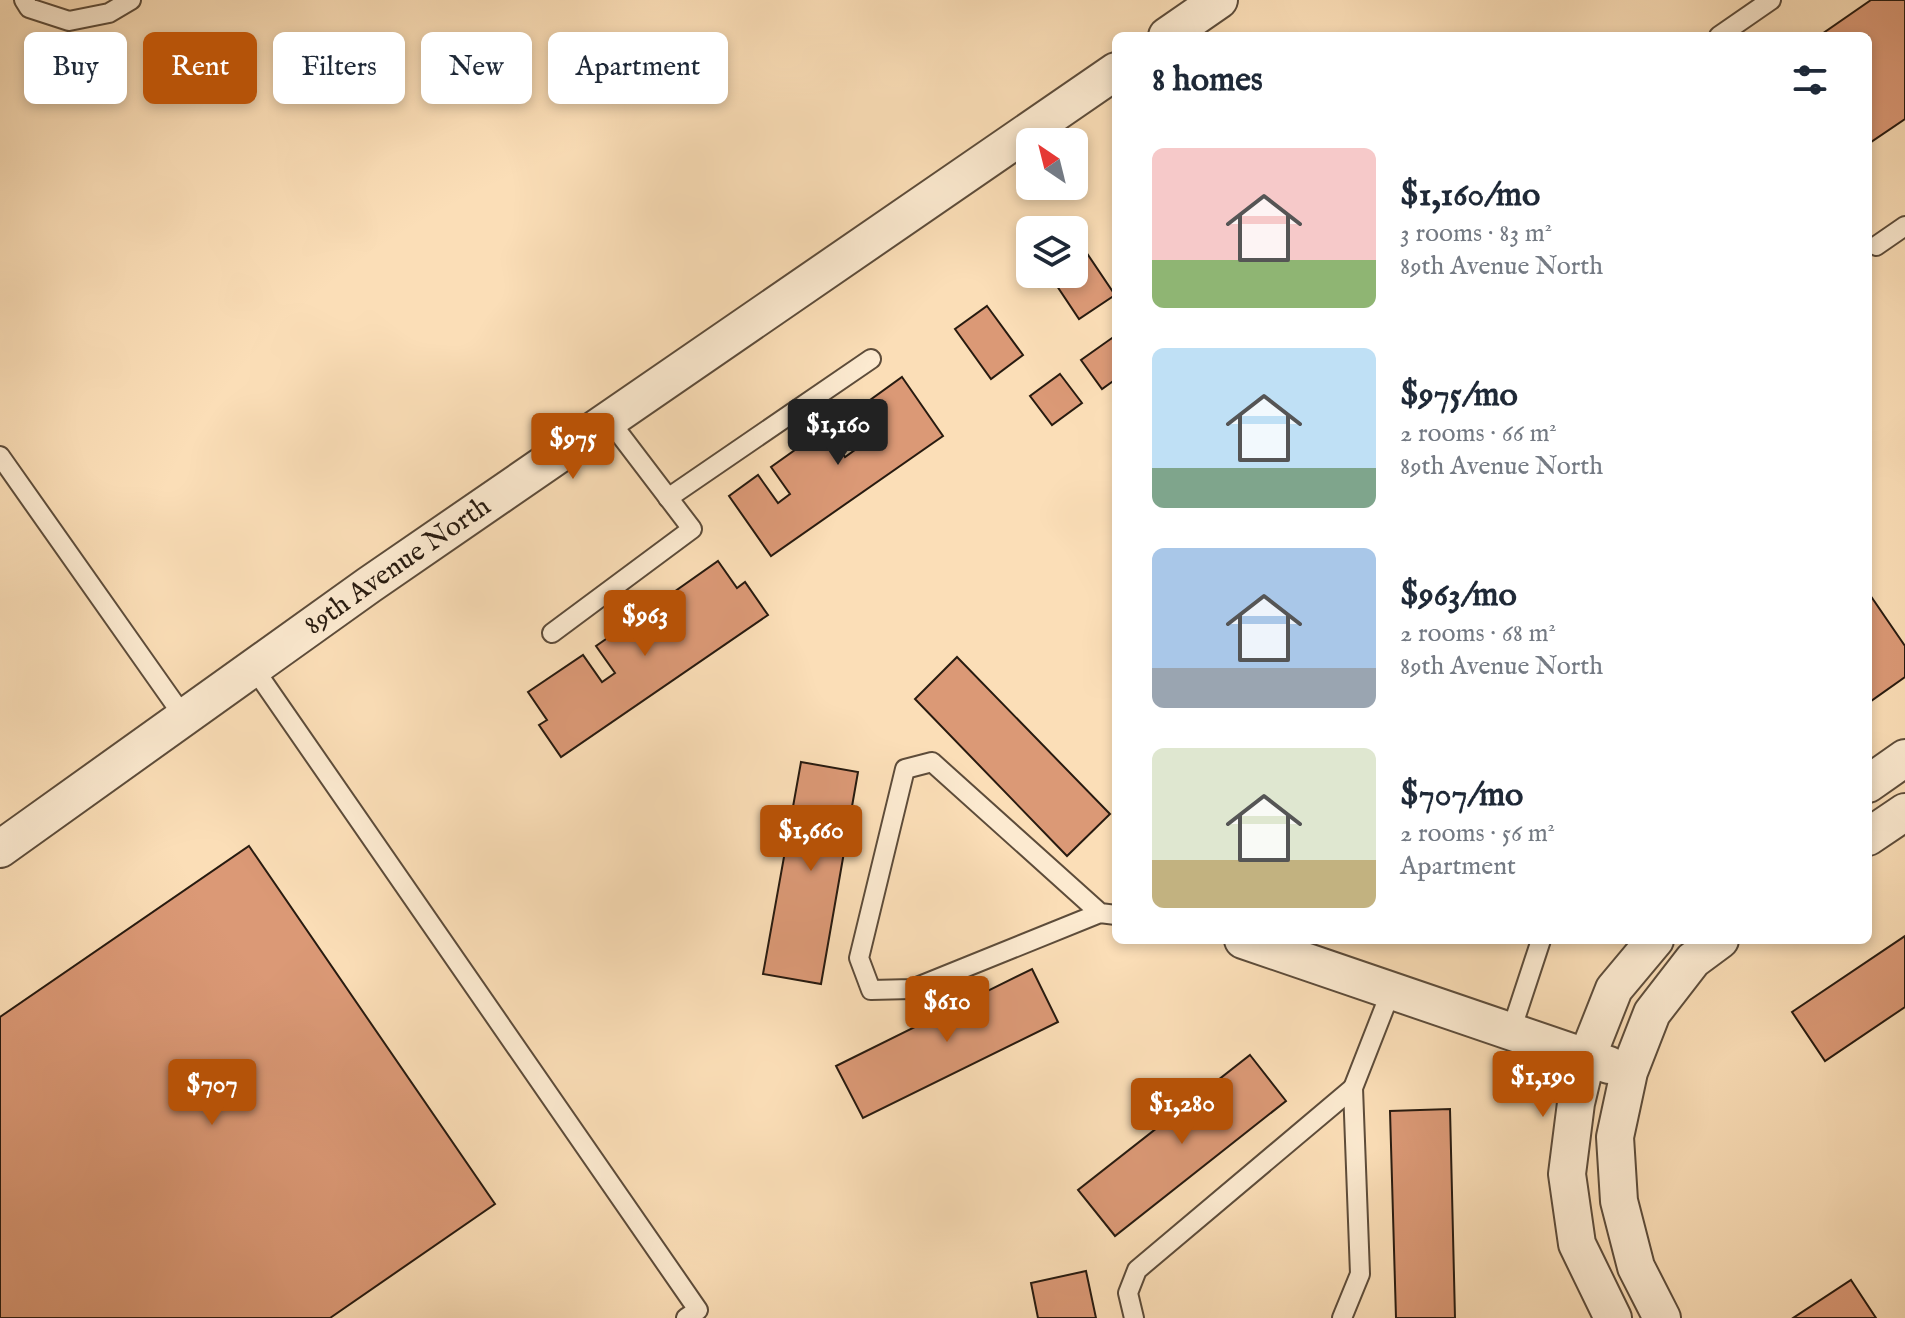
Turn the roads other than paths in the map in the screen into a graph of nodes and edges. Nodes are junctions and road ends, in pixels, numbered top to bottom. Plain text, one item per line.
1 (24, 0) edge
2 (131, 0) edge
3 (1219, 0) edge
4 (1771, 0) edge
5 (1173, 32) edge
6 (1729, 32) edge
7 (1112, 74) edge
8 (1905, 226) edge
9 (1872, 243) edge
10 (871, 359) dead end
11 (609, 420) junction
12 (0, 456) edge
13 (668, 498) junction
14 (552, 633) dead end
15 (253, 667) junction
16 (184, 717) junction
17 (1905, 758) edge
18 (1879, 803) edge
19 (0, 849) edge
20 (1108, 914) edge
21 (1255, 944) edge
22 (1540, 944) edge
23 (1652, 944) edge
24 (1715, 944) edge
25 (1391, 991) junction
26 (1511, 1031) junction
27 (1587, 1057) junction
28 (1629, 1072) junction
29 (1353, 1088) junction
30 (686, 1318) edge
31 (1134, 1318) edge
32 (1342, 1318) edge
33 (1613, 1318) edge
34 (1662, 1318) edge

1 - 2 lane
3 - 5 street
4 - 6 lane
7 - 11 street, 89th Avenue North
8 - 9 lane
10 - 13 lane
11 - 13 lane
11 - 15 street, 89th Avenue North
12 - 16 lane
13 - 14 lane
15 - 16 street, 89th Avenue North
15 - 30 lane
16 - 19 street, 89th Avenue North
17 - 18 street
20 - 20 lane
21 - 25 street
22 - 26 lane
23 - 27 street
24 - 28 street
25 - 26 street
25 - 29 lane
26 - 27 street
27 - 28 street
27 - 33 street
28 - 34 street
29 - 31 lane
29 - 32 lane

